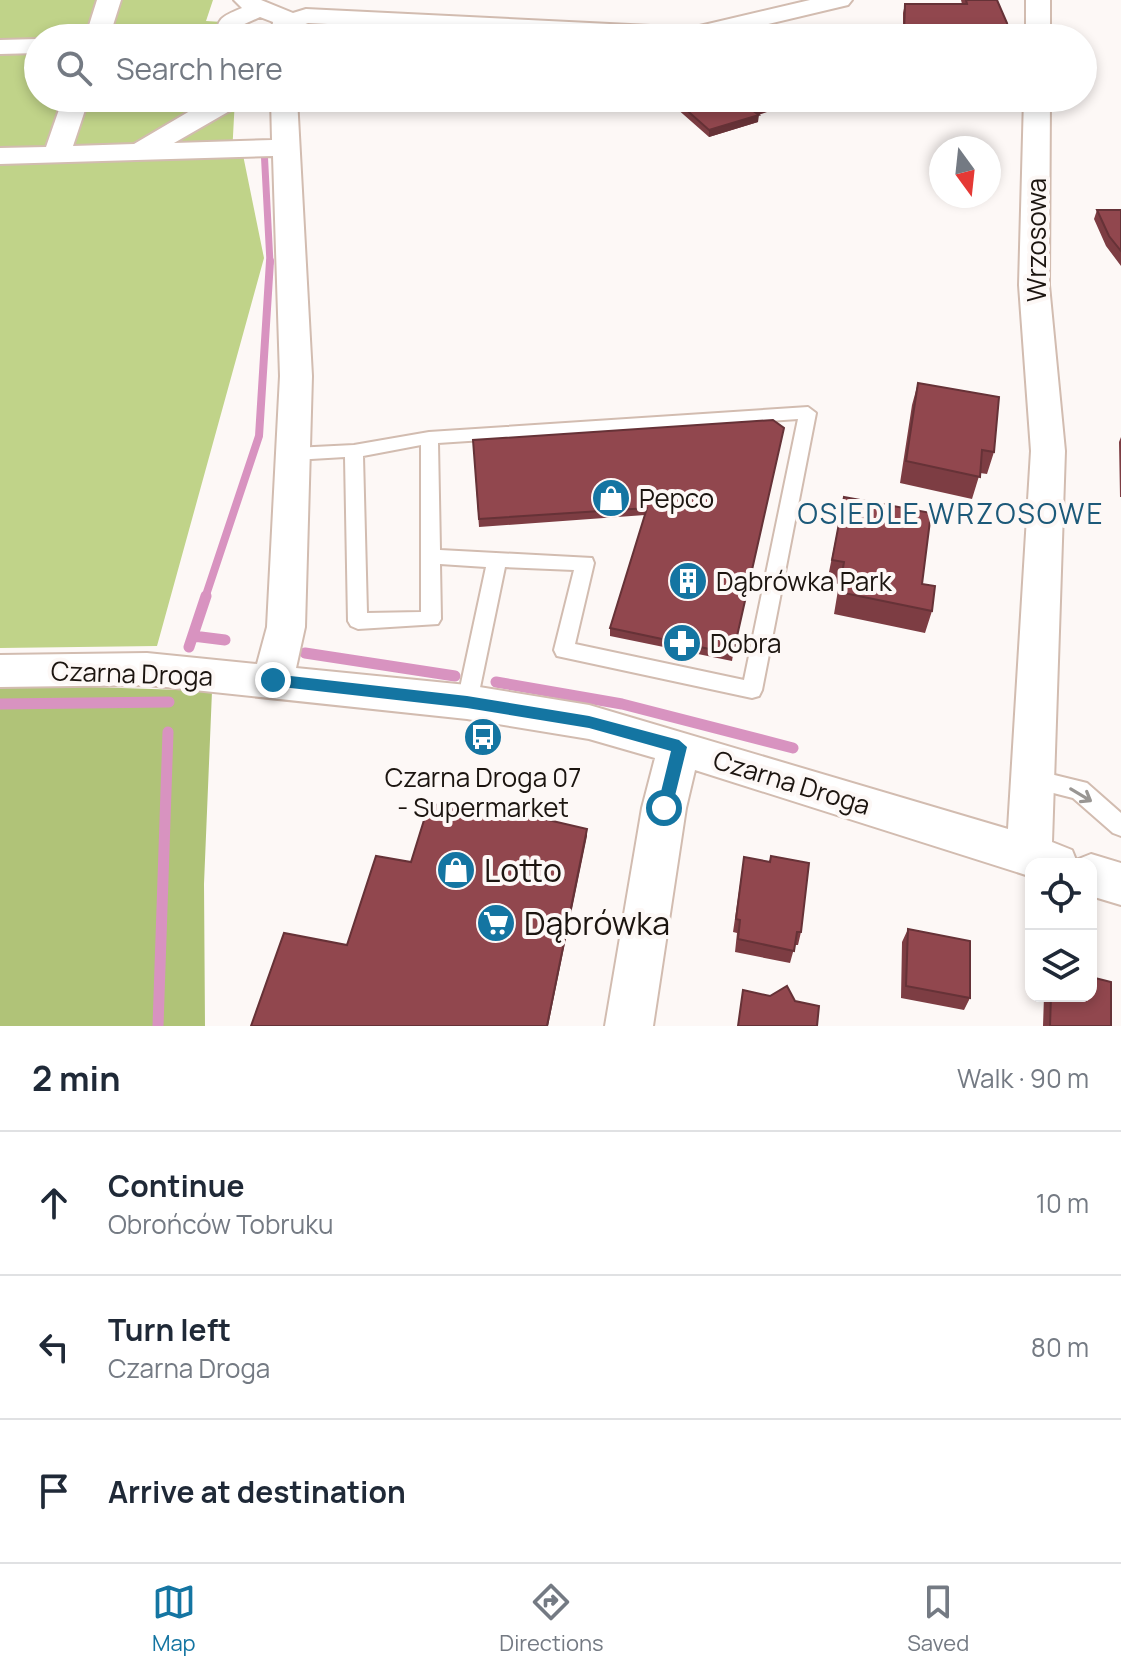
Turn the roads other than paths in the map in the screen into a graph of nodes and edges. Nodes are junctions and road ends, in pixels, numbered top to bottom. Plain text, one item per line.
1 (109, 0) edge
2 (840, 0) edge
3 (1038, 0) edge
4 (252, 5) edge
5 (101, 24) edge
6 (228, 24) edge
7 (280, 24) edge
8 (294, 24) edge
9 (494, 24) edge
10 (738, 24) edge
11 (1038, 24) edge
12 (24, 46) edge
13 (0, 47) edge
14 (71, 112) edge
15 (210, 112) edge
16 (284, 112) edge
17 (1037, 112) edge
18 (285, 148) junction
19 (140, 151) junction
20 (57, 153) junction
21 (0, 156) edge
22 (429, 438) junction
23 (354, 451) junction
24 (294, 454) junction
25 (431, 557) junction
26 (497, 560) junction
27 (0, 671) edge
28 (273, 680) junction
29 (467, 702) junction
30 (679, 747) junction
31 (1034, 779) junction
32 (1121, 826) edge
33 (1037, 858) edge
34 (1043, 858) edge
35 (1097, 877) edge
36 (1121, 884) edge
37 (629, 1026) edge

1 - 5 street
2 - 10 street
3 - 11 street
4 - 6 street
4 - 7 street
8 - 9 street
12 - 13 street
14 - 20 street
15 - 19 street
16 - 18 street
17 - 31 street, Wrzosowa
18 - 19 street
18 - 24 street
19 - 20 street
20 - 21 street
22 - 23 lane
22 - 25 lane
22 - 26 lane
23 - 24 lane
23 - 25 lane
24 - 28 street
25 - 26 lane
26 - 29 lane
27 - 28 street, Czarna Droga
28 - 29 street, Czarna Droga
29 - 30 street, Czarna Droga
30 - 33 street, Czarna Droga
30 - 37 street
31 -> 32 lane
31 - 34 street, Wrzosowa
35 - 36 street

